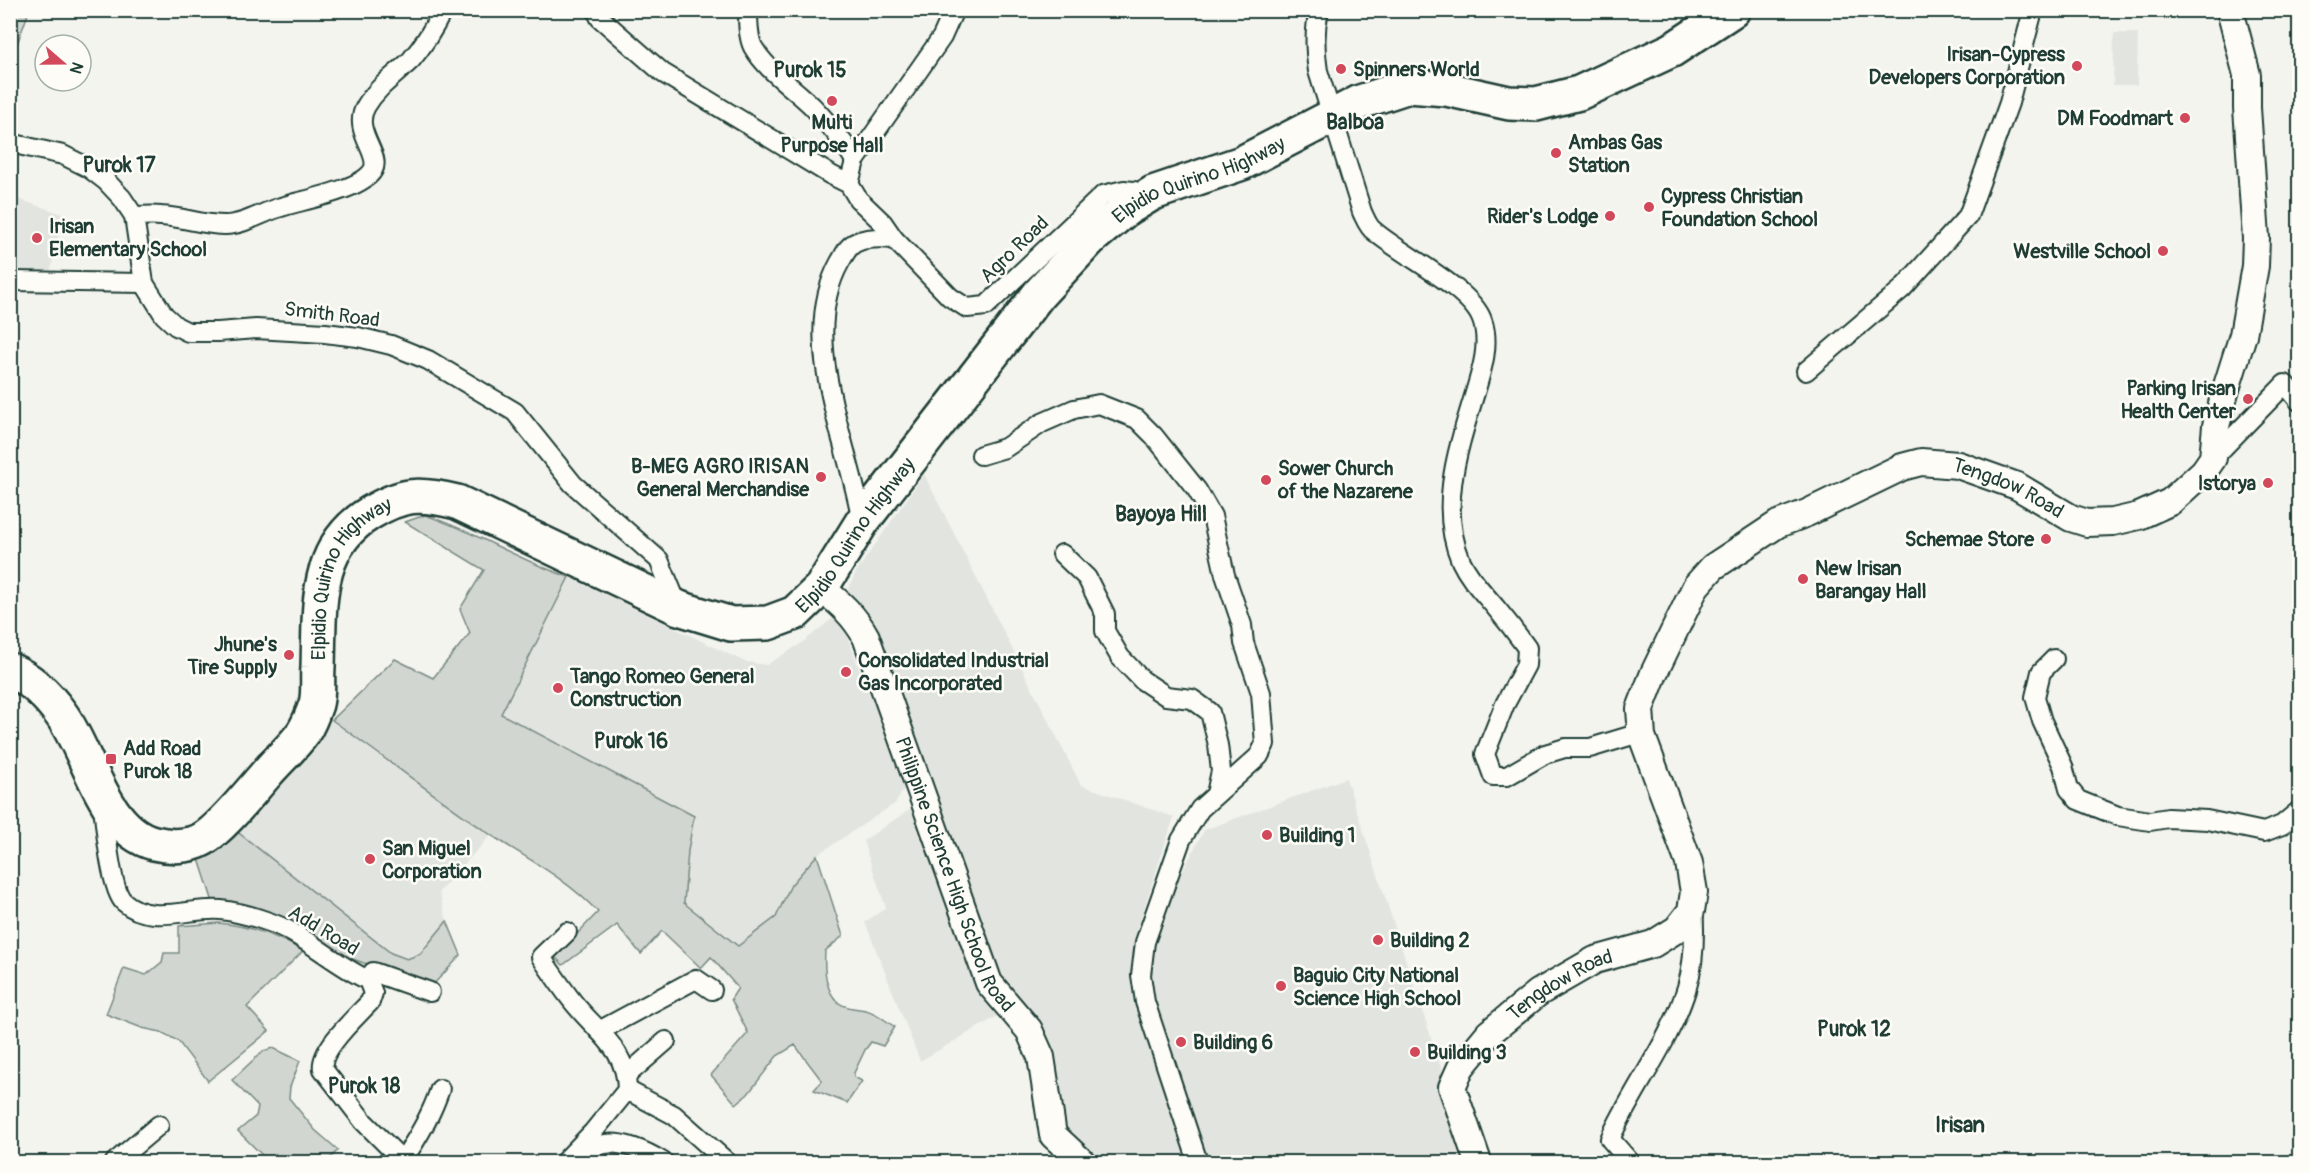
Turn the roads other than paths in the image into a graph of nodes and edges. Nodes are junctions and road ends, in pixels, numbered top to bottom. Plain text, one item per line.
1 (443, 10) edge
2 (596, 10) edge
3 (748, 10) edge
4 (954, 10) edge
5 (1319, 10) edge
6 (1733, 10) edge
7 (2033, 10) edge
8 (2230, 10) edge
9 (1334, 116) junction
10 (10, 143) edge
11 (855, 161) junction
12 (849, 184) junction
13 (1153, 193) junction
14 (134, 216) junction
15 (894, 239) junction
16 (12, 281) dead end
17 (144, 283) junction
18 (1806, 371) dead end
19 (2300, 402) edge
20 (981, 455) dead end
21 (2213, 458) junction
22 (862, 522) junction
23 (1062, 554) dead end
24 (821, 588) junction
25 (679, 608) junction
26 (2054, 659) dead end
27 (10, 670) edge
28 (1639, 720) junction
29 (102, 792) junction
30 (1216, 794) junction
31 (2300, 810) edge
32 (1693, 902) junction
33 (567, 932) dead end
34 (368, 980) junction
35 (712, 990) dead end
36 (430, 992) dead end
37 (599, 1030) junction
38 (666, 1041) dead end
39 (627, 1082) junction
40 (440, 1089) dead end
41 (159, 1125) dead end
42 (115, 1162) edge
43 (403, 1162) edge
44 (564, 1162) edge
45 (663, 1162) edge
46 (727, 1162) edge
47 (1082, 1162) edge
48 (1198, 1162) edge
49 (1478, 1162) edge
50 (1630, 1162) edge

1 - 14 street
2 - 12 street
3 - 11 street
4 - 11 street
5 - 9 street
6 - 9 highway, Elpidio Quirino Highway
7 - 18 street
8 - 21 street
9 - 13 highway, Elpidio Quirino Highway
9 - 28 street
10 - 14 street, Smith Road
11 - 12 street
12 - 15 street, Agro Road
13 - 15 street, Agro Road
13 - 22 highway, Elpidio Quirino Highway
14 - 17 street, Smith Road
15 - 22 street
16 - 17 street
17 - 25 street, Smith Road
19 - 21 street
20 - 30 street
21 - 28 street, Tengdow Road
22 - 24 highway, Elpidio Quirino Highway
23 - 30 street
24 - 25 highway, Elpidio Quirino Highway
24 - 47 street, Philippine Science High School Road
25 - 29 highway, Elpidio Quirino Highway
26 - 31 street
27 - 29 highway, Elpidio Quirino Highway
28 - 32 street, Tengdow Road
29 - 34 street, Add Road
30 - 48 street
32 - 49 street, Tengdow Road
32 - 50 street, Tengdow Road
33 - 37 street
34 - 36 street, Add Road
34 - 43 street, Add Road
35 - 37 street
37 - 39 street
38 - 39 street
39 - 44 street
39 - 46 street
40 - 43 street, Add Road
41 - 42 street
44 - 45 street

